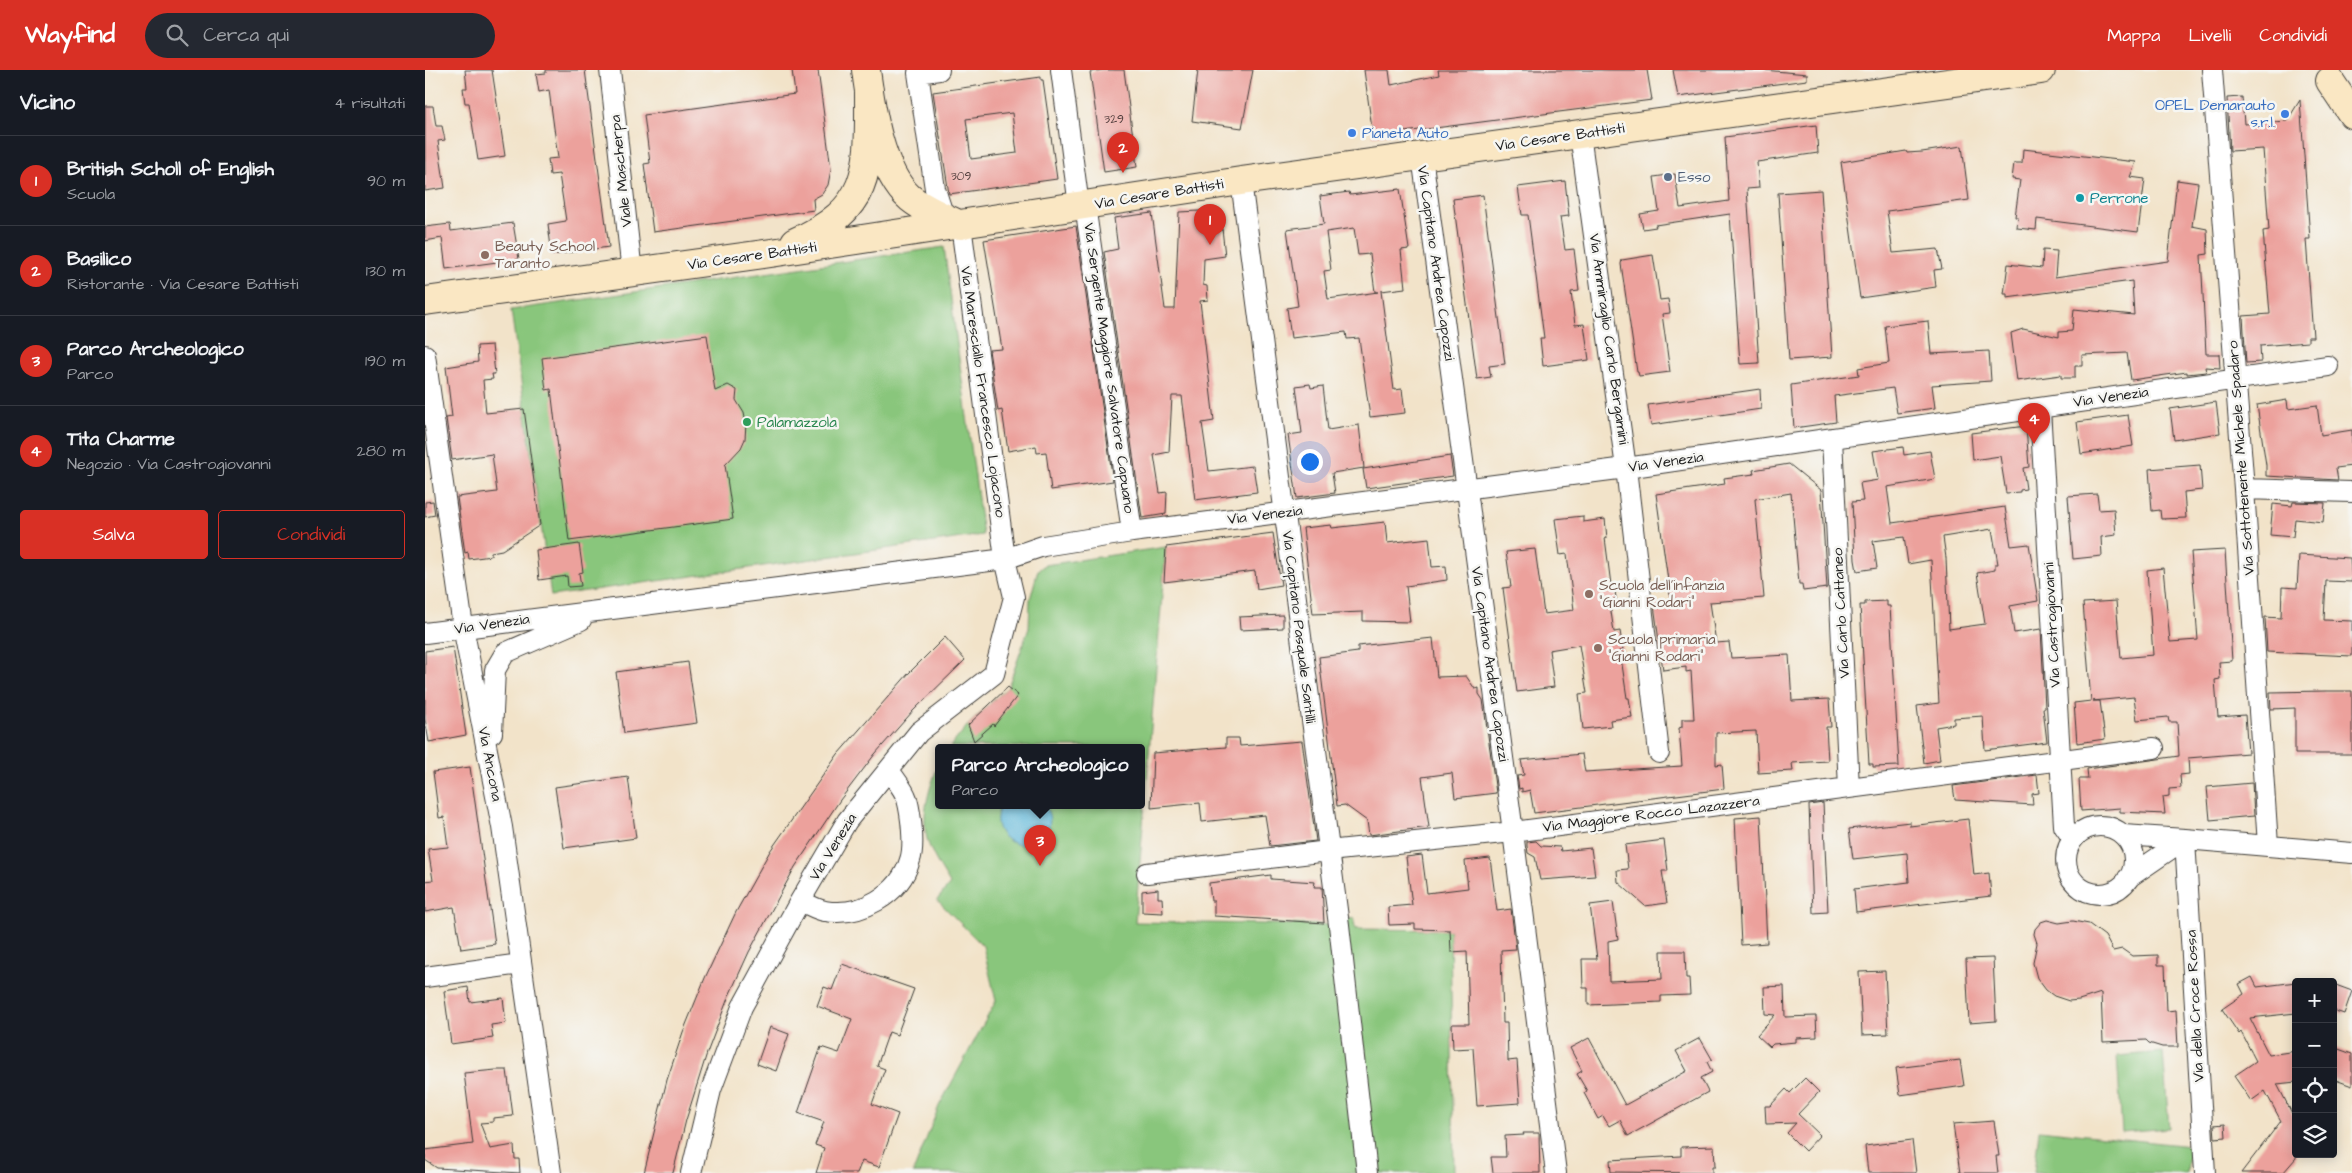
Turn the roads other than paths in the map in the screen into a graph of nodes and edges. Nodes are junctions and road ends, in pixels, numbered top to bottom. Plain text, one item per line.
1 (610, 70) edge
2 (939, 70) edge
3 (1061, 70) edge
4 (2041, 70) edge
5 (2212, 70) edge
6 (2329, 76) edge
7 (867, 80) edge
8 (2352, 114) edge
9 (1580, 134) junction
10 (1422, 156) junction
11 (1241, 181) junction
12 (1082, 206) junction
13 (952, 221) junction
14 (771, 253) junction
15 (632, 273) junction
16 (425, 300) edge
17 (425, 355) edge
18 (2328, 366) dead end
19 (2234, 380) junction
20 (2040, 408) junction
21 (1832, 438) junction
22 (1626, 468) junction
23 (1467, 490) junction
24 (2244, 490) junction
25 (2352, 492) edge
26 (1284, 513) junction
27 (1132, 532) junction
28 (1005, 559) junction
29 (609, 609) junction
30 (463, 628) junction
31 (425, 634) edge
32 (2154, 748) dead end
33 (1659, 753) dead end
34 (2060, 760) junction
35 (490, 765) junction
36 (889, 770) junction
37 (1849, 788) junction
38 (1513, 832) junction
39 (2123, 835) junction
40 (2073, 838) junction
41 (2185, 839) junction
42 (2268, 845) junction
43 (1328, 851) junction
44 (2352, 853) edge
45 (1147, 873) dead end
46 (2128, 878) junction
47 (800, 901) junction
48 (521, 964) junction
49 (425, 977) edge
50 (551, 1173) edge
51 (691, 1173) edge
52 (1367, 1173) edge
53 (1556, 1173) edge
54 (2205, 1173) edge

1 - 15 street, Viale Mascherpa
2 - 13 street
3 - 12 street, Via Cesare Battisti
4 - 9 main road, Via Cesare Battisti
5 - 19 street, Via Sottotenente Michele Spadaro
6 - 8 main road
7 - 13 main road
7 - 14 main road
9 - 10 main road, Via Cesare Battisti
9 - 22 street, Via Ammiraglio Carlo Bergamini
10 - 11 main road, Via Cesare Battisti
10 - 23 street, Via Capitano Andrea Capozzi
11 - 12 main road, Via Cesare Battisti
11 - 26 street, Via Capitano Pasquale Santilli
12 - 13 main road, Via Cesare Battisti
12 - 27 street, Via Sergente Maggiore Salvatore Capuano
13 - 14 main road, Via Cesare Battisti
13 - 28 street, Via Maresciallo Francesco Lojacono
14 - 15 main road, Via Cesare Battisti
15 - 16 main road, Via Cesare Battisti
17 - 30 street, Via Ancona
18 - 19 street, Via Venezia
19 - 20 street, Via Venezia
19 - 24 street, Via Sottotenente Michele Spadaro
20 - 21 street, Via Venezia
20 - 34 street, Via Castrogiovanni
21 - 22 street, Via Venezia
21 - 37 street, Via Carlo Cattaneo
22 - 23 street, Via Venezia
22 - 33 street, Via Ammiraglio Carlo Bergamini
23 - 26 street, Via Venezia
23 - 38 street, Via Capitano Andrea Capozzi
24 - 25 street
24 - 42 street, Via Sottotenente Michele Spadaro
26 - 27 street, Via Venezia
26 - 43 street, Via Capitano Pasquale Santilli
27 - 28 street, Via Venezia
28 - 29 street, Via Venezia
28 - 36 street, Via Venezia
29 - 30 street, Via Venezia
29 - 35 street
30 - 31 street, Via Venezia
30 - 35 street, Via Ancona
32 - 34 street, Via Maggiore Rocco Lazazzera
34 - 37 street, Via Maggiore Rocco Lazazzera
34 - 40 street, Via Castrogiovanni
35 - 48 street, Via Ancona
36 - 47 street, Via Venezia
36 - 47 street
37 - 38 street, Via Maggiore Rocco Lazazzera
38 - 43 street, Via Maggiore Rocco Lazazzera
38 - 53 street, Via Capitano Andrea Capozzi
39 - 40 street
39 - 41 street
39 - 46 street
40 - 46 street
41 - 42 street
41 - 46 street
41 - 54 street, Via della Croce Rossa
42 - 44 street
43 - 45 street, Via Maggiore Rocco Lazazzera
43 - 52 street, Via Capitano Pasquale Santilli
47 - 51 street, Via Venezia
48 - 49 street
48 - 50 street, Via Ancona

